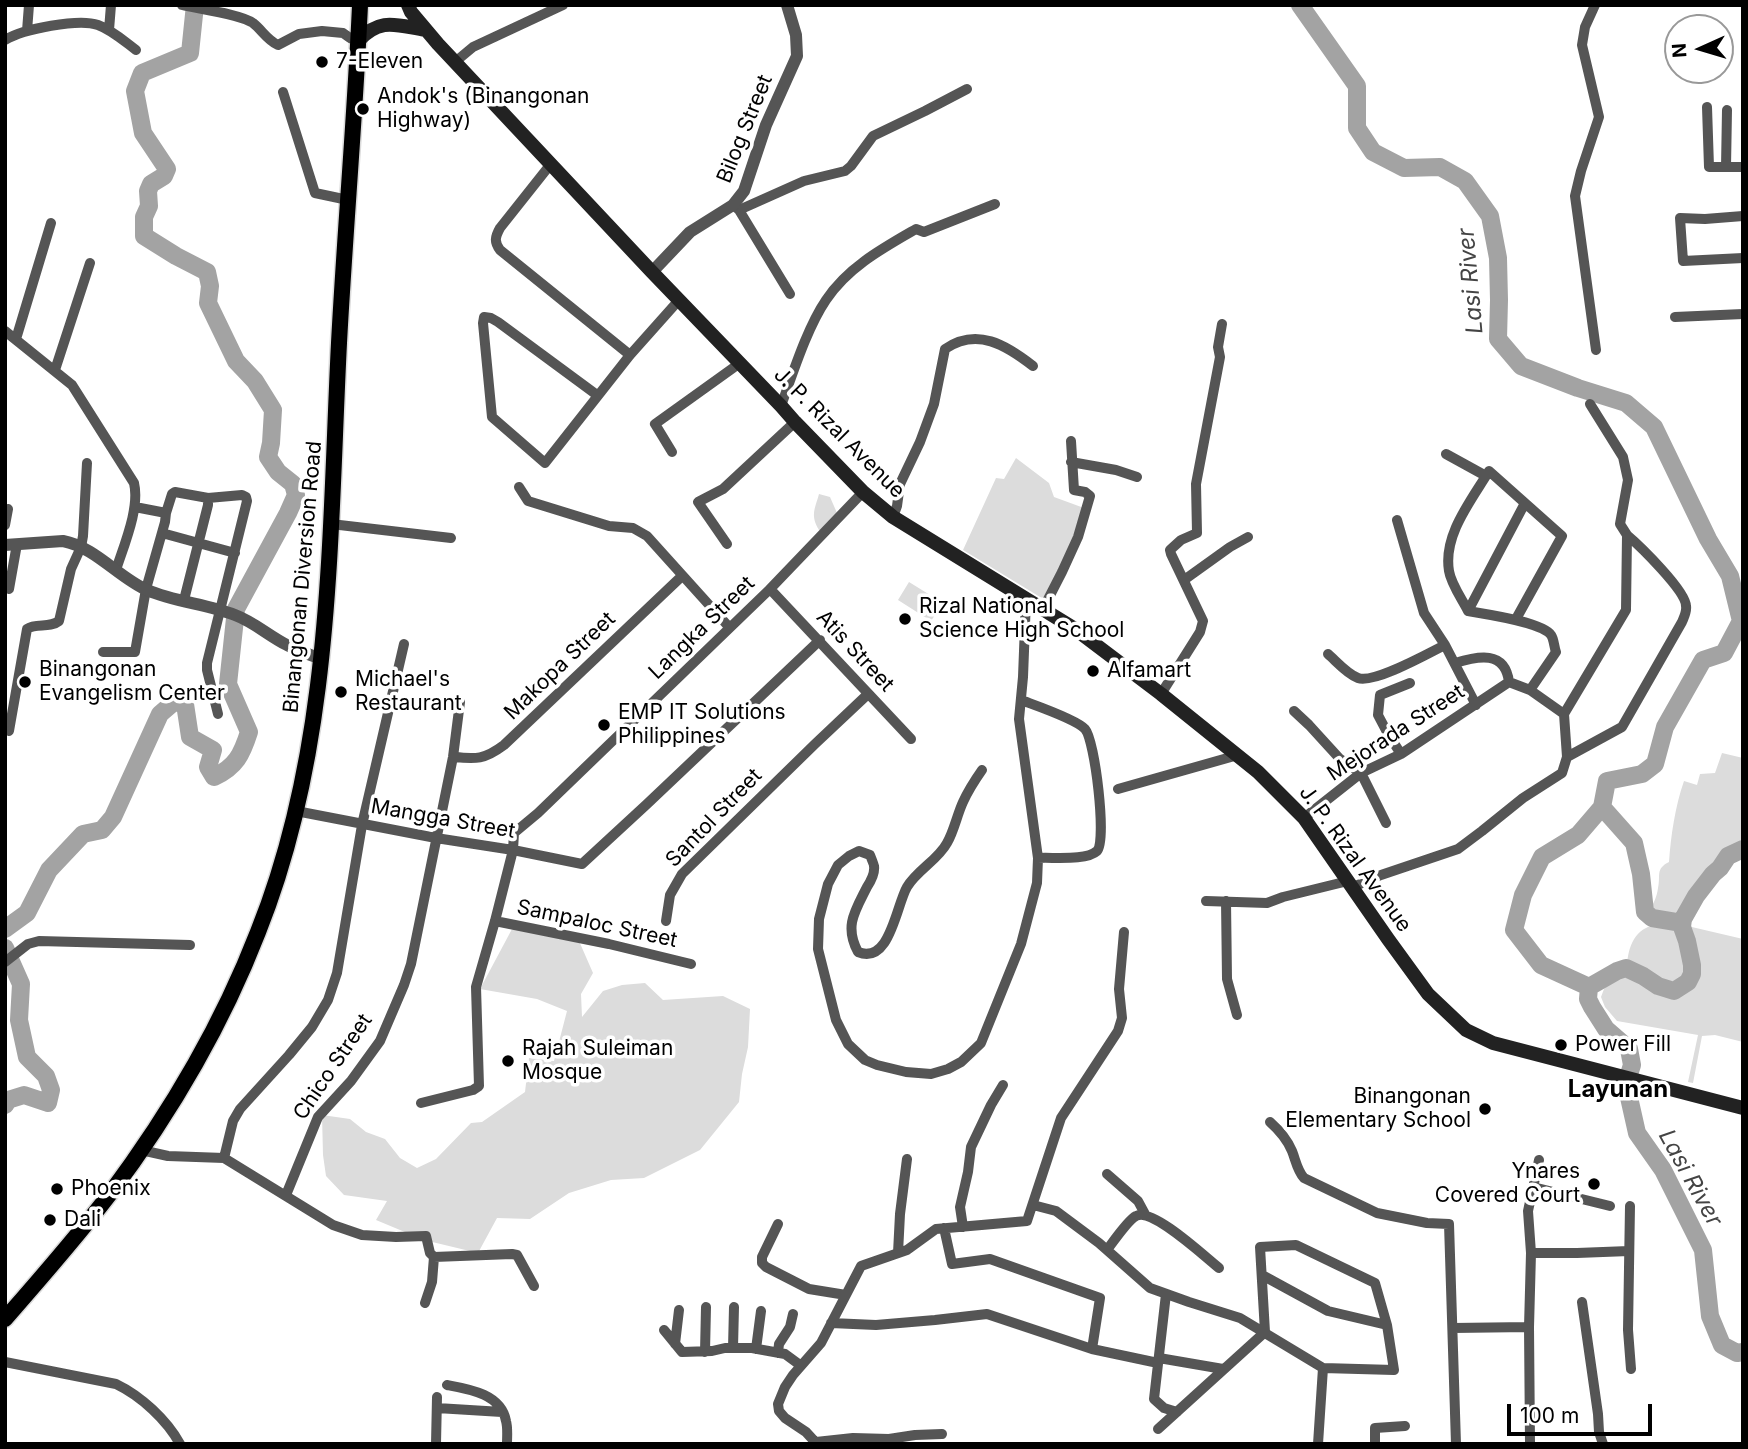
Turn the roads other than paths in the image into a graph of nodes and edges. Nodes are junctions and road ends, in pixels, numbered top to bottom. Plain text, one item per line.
1 (29, 5) edge
2 (111, 5) edge
3 (182, 5) edge
4 (360, 5) edge
5 (408, 5) edge
6 (563, 5) edge
7 (787, 5) edge
8 (1595, 5) edge
9 (109, 30) junction
10 (426, 30) junction
11 (27, 31) junction
12 (5, 40) edge
13 (358, 41) junction
14 (136, 50) dead end
15 (455, 62) junction
16 (967, 89) dead end
17 (283, 92) dead end
18 (1707, 107) dead end
19 (1727, 110) dead end
20 (550, 165) junction
21 (1726, 167) junction
22 (1743, 167) edge
23 (348, 200) junction
24 (995, 204) dead end
25 (736, 208) junction
26 (1743, 215) edge
27 (51, 223) dead end
28 (1743, 258) edge
29 (90, 263) dead end
30 (652, 272) junction
31 (790, 294) dead end
32 (679, 300) junction
33 (1743, 314) edge
34 (1675, 317) dead end
35 (1222, 324) dead end
36 (5, 331) edge
37 (16, 339) junction
38 (1596, 350) dead end
39 (630, 355) junction
40 (740, 363) junction
41 (1033, 366) dead end
42 (55, 370) junction
43 (597, 395) junction
44 (1590, 404) dead end
45 (781, 406) junction
46 (795, 422) junction
47 (1070, 441) dead end
48 (672, 452) dead end
49 (1446, 454) dead end
50 (1071, 462) junction
51 (87, 463) dead end
52 (1486, 476) junction
53 (1137, 477) dead end
54 (519, 487) dead end
55 (863, 492) junction
56 (208, 498) junction
57 (1525, 503) junction
58 (135, 507) junction
59 (8, 509) dead end
60 (166, 513) junction
61 (893, 517) junction
62 (1397, 520) dead end
63 (331, 524) junction
64 (5, 525) edge
65 (162, 533) junction
66 (1627, 535) junction
67 (1248, 537) dead end
68 (450, 538) dead end
69 (198, 543) junction
70 (11, 544) edge
71 (727, 544) dead end
72 (81, 547) junction
73 (235, 552) junction
74 (116, 570) junction
75 (682, 576) junction
76 (1184, 580) junction
77 (9, 589) dead end
78 (146, 589) junction
79 (770, 589) junction
80 (1026, 598) junction
81 (184, 600) junction
82 (219, 609) junction
83 (1043, 609) junction
84 (1468, 611) junction
85 (1516, 619) junction
86 (729, 627) junction
87 (820, 640) junction
88 (404, 644) dead end
89 (1445, 645) junction
90 (103, 652) dead end
91 (1328, 654) dead end
92 (322, 659) junction
93 (1455, 663) junction
94 (1410, 682) dead end
95 (1509, 682) junction
96 (1530, 690) junction
97 (868, 694) junction
98 (1161, 694) junction
99 (1021, 700) junction
100 (460, 702) dead end
101 (1476, 705) junction
102 (1294, 711) dead end
103 (218, 714) dead end
104 (1564, 714) junction
105 (9, 731) dead end
106 (911, 738) dead end
107 (1401, 754) junction
108 (1238, 755) junction
109 (453, 757) junction
110 (1567, 757) junction
111 (982, 770) dead end
112 (1362, 773) junction
113 (1118, 789) dead end
114 (296, 811) junction
115 (1304, 818) junction
116 (1385, 823) dead end
117 (362, 825) junction
118 (436, 838) junction
119 (513, 850) junction
120 (1038, 858) junction
121 (1351, 884) junction
122 (1206, 901) dead end
123 (1226, 901) junction
124 (495, 921) junction
125 (666, 921) dead end
126 (1124, 932) dead end
127 (190, 945) dead end
128 (9, 959) edge
129 (691, 964) dead end
130 (1237, 1014) dead end
131 (1003, 1085) dead end
132 (421, 1103) dead end
133 (1743, 1108) edge
134 (1270, 1122) dead end
135 (141, 1150) junction
136 (224, 1158) junction
137 (907, 1159) dead end
138 (1539, 1160) dead end
139 (1107, 1174) dead end
140 (1533, 1187) junction
141 (286, 1195) junction
142 (1033, 1205) junction
143 (1610, 1206) dead end
144 (1630, 1206) dead end
145 (1145, 1214) junction
146 (778, 1224) dead end
147 (963, 1227) junction
148 (944, 1228) junction
149 (1107, 1250) junction
150 (1629, 1251) junction
151 (898, 1253) junction
152 (1531, 1253) junction
153 (434, 1257) junction
154 (1219, 1268) dead end
155 (1262, 1275) junction
156 (534, 1286) dead end
157 (1166, 1294) junction
158 (846, 1295) junction
159 (1582, 1302) dead end
160 (425, 1303) dead end
161 (706, 1307) dead end
162 (734, 1307) dead end
163 (679, 1310) dead end
164 (761, 1311) dead end
165 (793, 1314) dead end
166 (5, 1319) edge
167 (831, 1323) junction
168 (1387, 1325) junction
169 (1529, 1327) junction
170 (1453, 1328) junction
171 (664, 1330) dead end
172 (1265, 1332) junction
173 (675, 1344) junction
174 (733, 1348) junction
175 (756, 1349) junction
176 (1092, 1349) junction
177 (705, 1352) junction
178 (778, 1353) junction
179 (1158, 1361) junction
180 (5, 1362) edge
181 (800, 1365) junction
182 (1323, 1368) junction
183 (1223, 1369) junction
184 (1631, 1369) dead end
185 (447, 1385) dead end
186 (502, 1412) junction
187 (1177, 1412) junction
188 (1405, 1426) dead end
189 (1158, 1429) dead end
190 (942, 1434) dead end
191 (817, 1443) edge
192 (180, 1444) edge
193 (436, 1444) edge
194 (507, 1444) edge
195 (1318, 1444) edge
196 (1376, 1444) edge
197 (1456, 1444) edge
198 (1531, 1444) edge
199 (1602, 1444) edge

1 - 11 street
2 - 9 street
3 - 13 street
4 - 13 main road, Binangonan Diversion Road
5 - 10 main road, J. P. Rizal Avenue
6 - 15 street
7 - 25 street, Bilog Street
8 - 38 street
9 - 11 street
9 - 14 street
10 - 13 main road
10 - 15 main road, J. P. Rizal Avenue
11 - 12 street
13 - 23 main road, Binangonan Diversion Road
15 - 20 main road, J. P. Rizal Avenue
16 - 25 street
17 - 23 street
18 - 21 street
19 - 21 street
20 - 30 main road, J. P. Rizal Avenue
20 - 39 street
21 - 22 street
23 - 63 main road, Binangonan Diversion Road
24 - 45 street
25 - 30 street, Bilog Street
25 - 31 street
26 - 28 street
27 - 37 street
29 - 42 street
30 - 32 main road, J. P. Rizal Avenue
32 - 39 street
32 - 40 main road, J. P. Rizal Avenue
33 - 34 street
35 - 76 street
36 - 37 street
37 - 42 street
39 - 43 street
40 - 45 main road, J. P. Rizal Avenue
40 - 48 street
41 - 61 street
42 - 58 street
43 - 43 street
44 - 66 street
45 - 46 main road, J. P. Rizal Avenue
46 - 55 main road, J. P. Rizal Avenue
46 - 71 street
47 - 50 street
49 - 52 street
50 - 53 street
50 - 83 street
51 - 72 street
52 - 57 street
52 - 84 street
54 - 75 street
55 - 61 main road, J. P. Rizal Avenue
55 - 79 street, Langka Street
56 - 60 street
56 - 69 street
56 - 73 street
57 - 84 street
57 - 85 street
58 - 60 street
58 - 74 street
59 - 64 street
60 - 65 street
61 - 80 main road, J. P. Rizal Avenue
62 - 89 street
63 - 68 street
63 - 92 main road, Binangonan Diversion Road
65 - 69 street
65 - 78 street
66 - 104 street
66 - 110 street
67 - 76 street
69 - 73 street
69 - 81 street
70 - 72 street
70 - 77 street
72 - 74 street
72 - 105 street
73 - 82 street
74 - 78 street
75 - 86 street
75 - 109 street, Makopa Street
76 - 98 street
78 - 81 street
78 - 90 street
79 - 86 street, Langka Street
79 - 87 street, Atis Street
80 - 83 main road, J. P. Rizal Avenue
80 - 99 street
81 - 82 street
82 - 92 street
82 - 103 street
83 - 98 main road, J. P. Rizal Avenue
84 - 85 street
85 - 96 street
86 - 119 street, Langka Street
87 - 97 street, Atis Street
87 - 119 street, Mangga Street
88 - 117 street
89 - 91 street
89 - 93 street
92 - 114 main road, Binangonan Diversion Road
93 - 95 street
93 - 101 street
94 - 107 street
95 - 96 street
95 - 101 street, Mejorada Street
96 - 104 street
97 - 106 street, Atis Street
97 - 125 street, Santol Street
98 - 108 main road, J. P. Rizal Avenue
99 - 120 street
99 - 120 street
100 - 109 street, Chico Street
101 - 107 street, Mejorada Street
102 - 112 street
104 - 110 street
107 - 112 street, Mejorada Street
108 - 113 street
108 - 115 main road, J. P. Rizal Avenue
109 - 118 street, Chico Street
110 - 121 street
111 - 120 street
112 - 115 street, Mejorada Street
112 - 116 street
114 - 117 street, Mangga Street
114 - 135 main road, Binangonan Diversion Road
115 - 121 main road, J. P. Rizal Avenue
117 - 118 street, Mangga Street
117 - 136 street
118 - 119 street, Mangga Street
118 - 141 street, Chico Street
119 - 124 street, Langka Street
121 - 123 street
121 - 133 main road, J. P. Rizal Avenue
122 - 123 street
123 - 130 street
124 - 129 street, Sampaloc Street
124 - 132 street, Langka Street
126 - 142 street
127 - 128 street
131 - 147 street
134 - 170 street
135 - 136 street
135 - 166 main road, Binangonan Diversion Road
136 - 141 street
137 - 151 street
138 - 140 street
139 - 145 street
140 - 143 street
140 - 152 street
141 - 153 street
142 - 147 street
142 - 149 street
144 - 150 street
145 - 149 street
145 - 154 street
146 - 158 street
147 - 148 street
148 - 151 street
148 - 176 street
149 - 157 street
150 - 152 street
150 - 184 street
151 - 158 street
152 - 169 street
153 - 156 street
153 - 160 street
155 - 168 street
155 - 168 street
155 - 172 street
157 - 172 street
157 - 179 street
158 - 167 street
159 - 199 street
161 - 177 street
162 - 174 street
163 - 173 street
164 - 175 street
165 - 178 street
167 - 176 street
167 - 181 street
168 - 182 street
169 - 170 street
169 - 198 street
170 - 197 street
171 - 173 street
172 - 182 street
172 - 183 street
173 - 177 street
174 - 175 street
174 - 177 street
175 - 178 street
176 - 179 street
178 - 181 street
179 - 183 street
179 - 187 street
180 - 192 street
181 - 191 street
182 - 195 street
183 - 187 street
185 - 186 street
186 - 193 street
186 - 194 street
187 - 189 street
188 - 196 street
190 - 191 street

